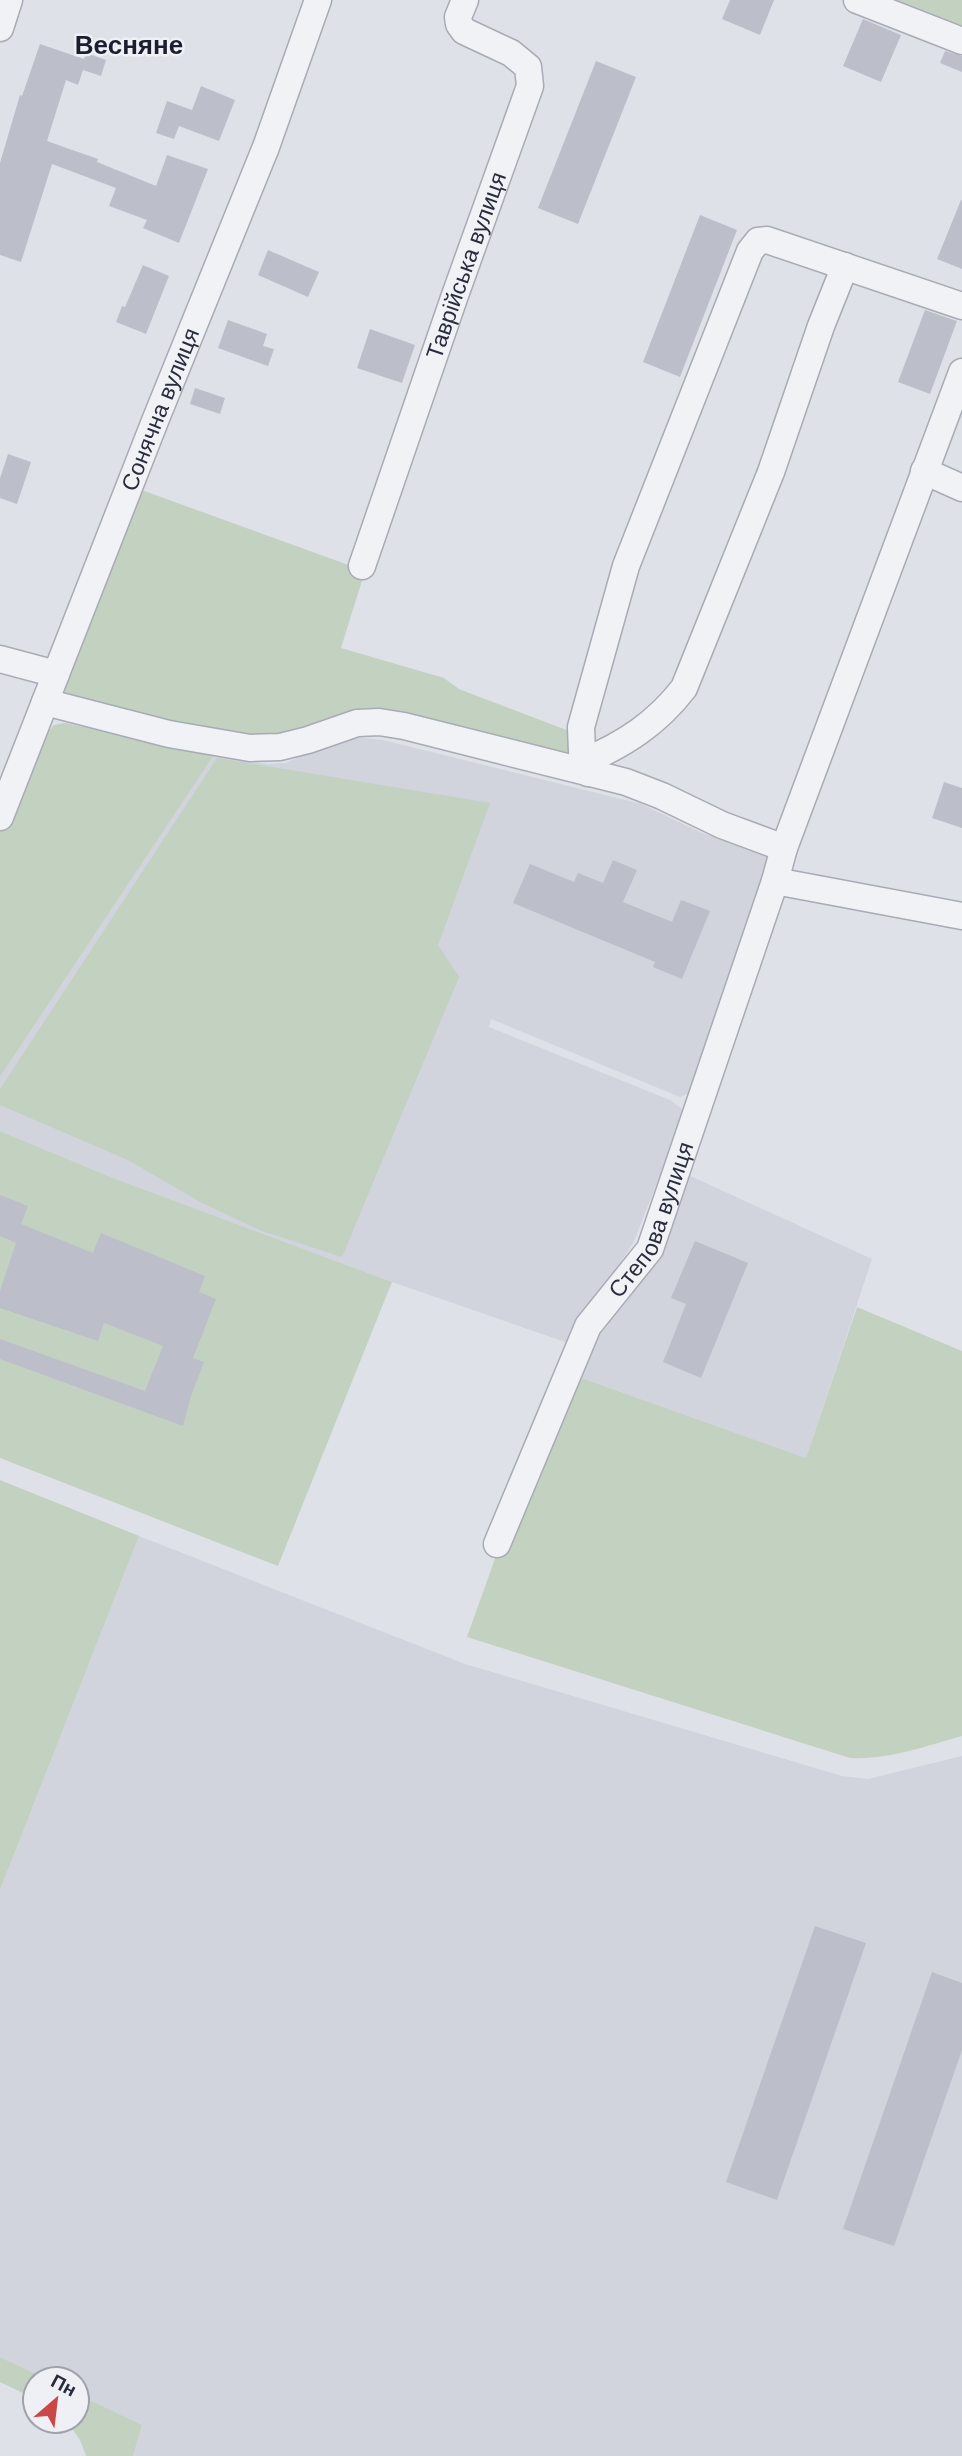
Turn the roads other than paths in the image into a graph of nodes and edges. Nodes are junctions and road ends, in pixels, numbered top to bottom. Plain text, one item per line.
1 (9, 0) edge
2 (318, 0) edge
3 (465, 0) edge
4 (857, 0) edge
5 (0, 28) edge
6 (962, 41) edge
7 (845, 266) junction
8 (962, 306) edge
9 (962, 372) edge
10 (924, 471) junction
11 (962, 488) edge
12 (362, 566) dead end
13 (0, 659) edge
14 (57, 674) junction
15 (46, 702) junction
16 (581, 727) junction
17 (538, 759) junction
18 (586, 767) junction
19 (0, 817) edge
20 (784, 848) junction
21 (775, 881) junction
22 (962, 916) edge
23 (497, 1544) dead end

1 - 5 street
2 - 14 street, Сонячна вулиця
3 - 12 street, Таврійська вулиця
4 - 6 street
7 - 8 street
7 - 16 street
7 - 18 street
9 - 10 street, Степова вулиця
10 - 11 street
10 - 20 street, Степова вулиця
13 - 14 street
14 - 15 street, Сонячна вулиця
15 - 17 street
15 - 19 street, Сонячна вулиця
16 - 17 street
16 - 18 street
17 - 18 street
18 - 20 street
20 - 21 street, Степова вулиця
21 - 22 street
21 - 23 street, Степова вулиця

